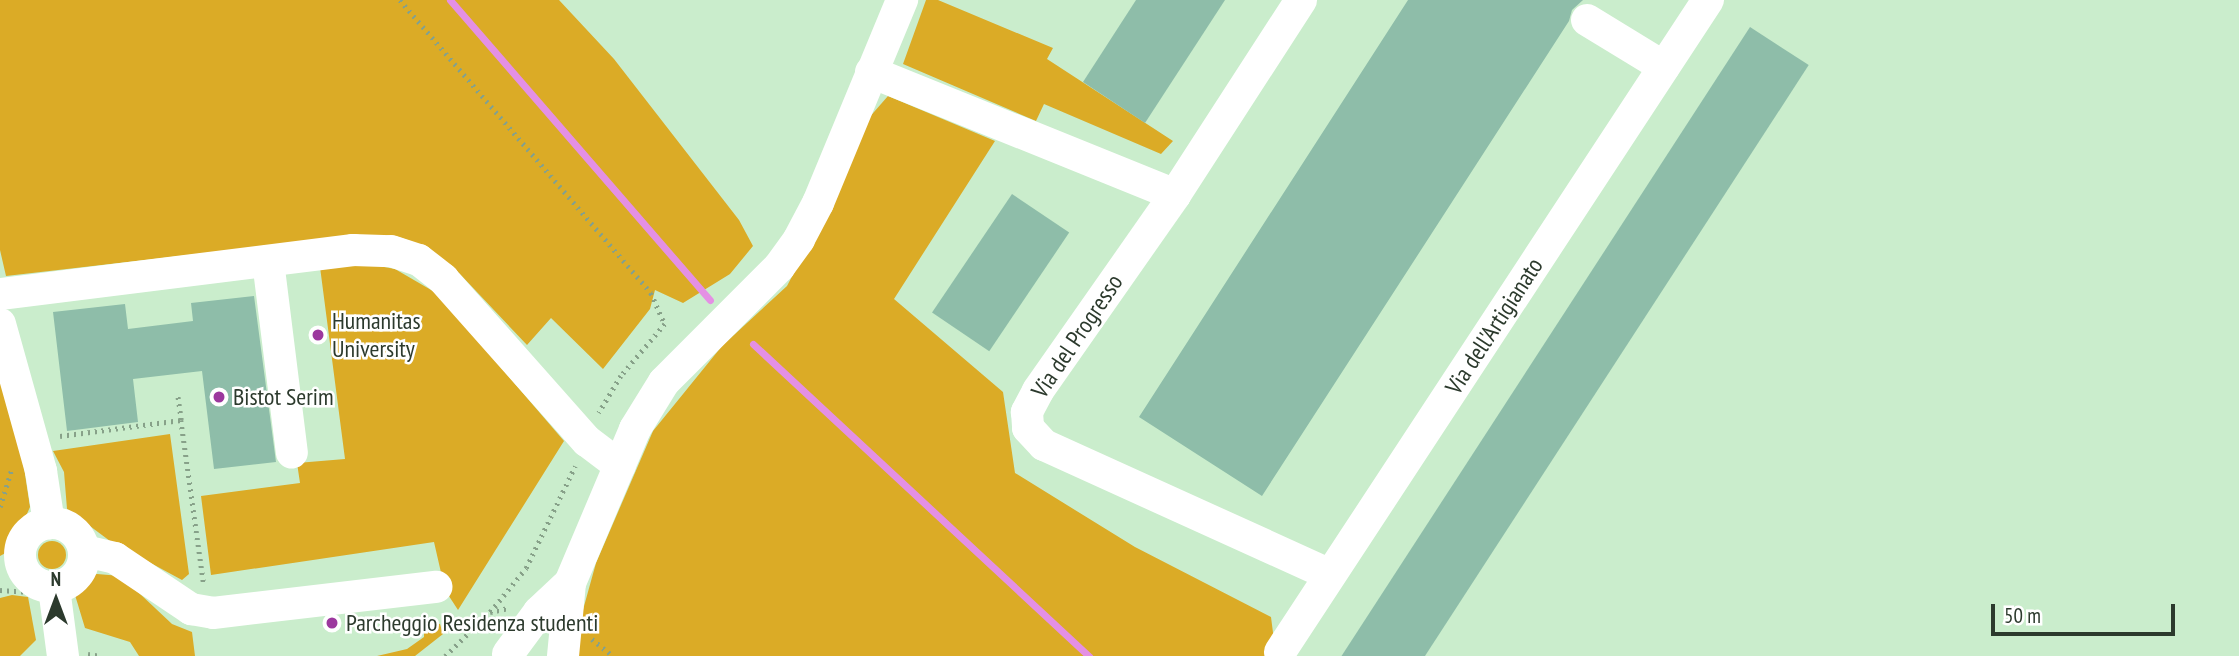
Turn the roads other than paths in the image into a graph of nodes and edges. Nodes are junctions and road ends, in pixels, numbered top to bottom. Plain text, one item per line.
1 (902, 0) edge
2 (1301, 0) edge
3 (1708, 0) edge
4 (1587, 20) dead end
5 (1664, 67) junction
6 (871, 72) junction
7 (1175, 195) junction
8 (268, 261) junction
9 (0, 294) edge
10 (0, 324) edge
11 (292, 453) dead end
12 (620, 466) junction
13 (49, 523) junction
14 (85, 551) junction
15 (10, 568) edge
16 (1330, 575) junction
17 (570, 583) junction
18 (436, 587) dead end
19 (54, 588) junction
20 (1280, 652) dead end
21 (516, 655) edge
22 (63, 656) edge
23 (563, 656) edge

1 - 6 street
2 - 7 street, Via del Progresso
3 - 5 street, Via dell'Artigianato
4 - 5 street
5 - 16 street, Via dell'Artigianato
6 - 7 street
6 - 12 street
7 - 16 street, Via del Progresso
8 - 9 street
8 - 11 street
8 - 12 street
10 - 13 street
12 - 17 street
13 - 14 street
13 - 15 street
14 - 18 street
14 - 19 street
15 - 19 street
16 - 20 street, Via dell'Artigianato
17 - 21 street
17 - 23 street
19 - 22 street

